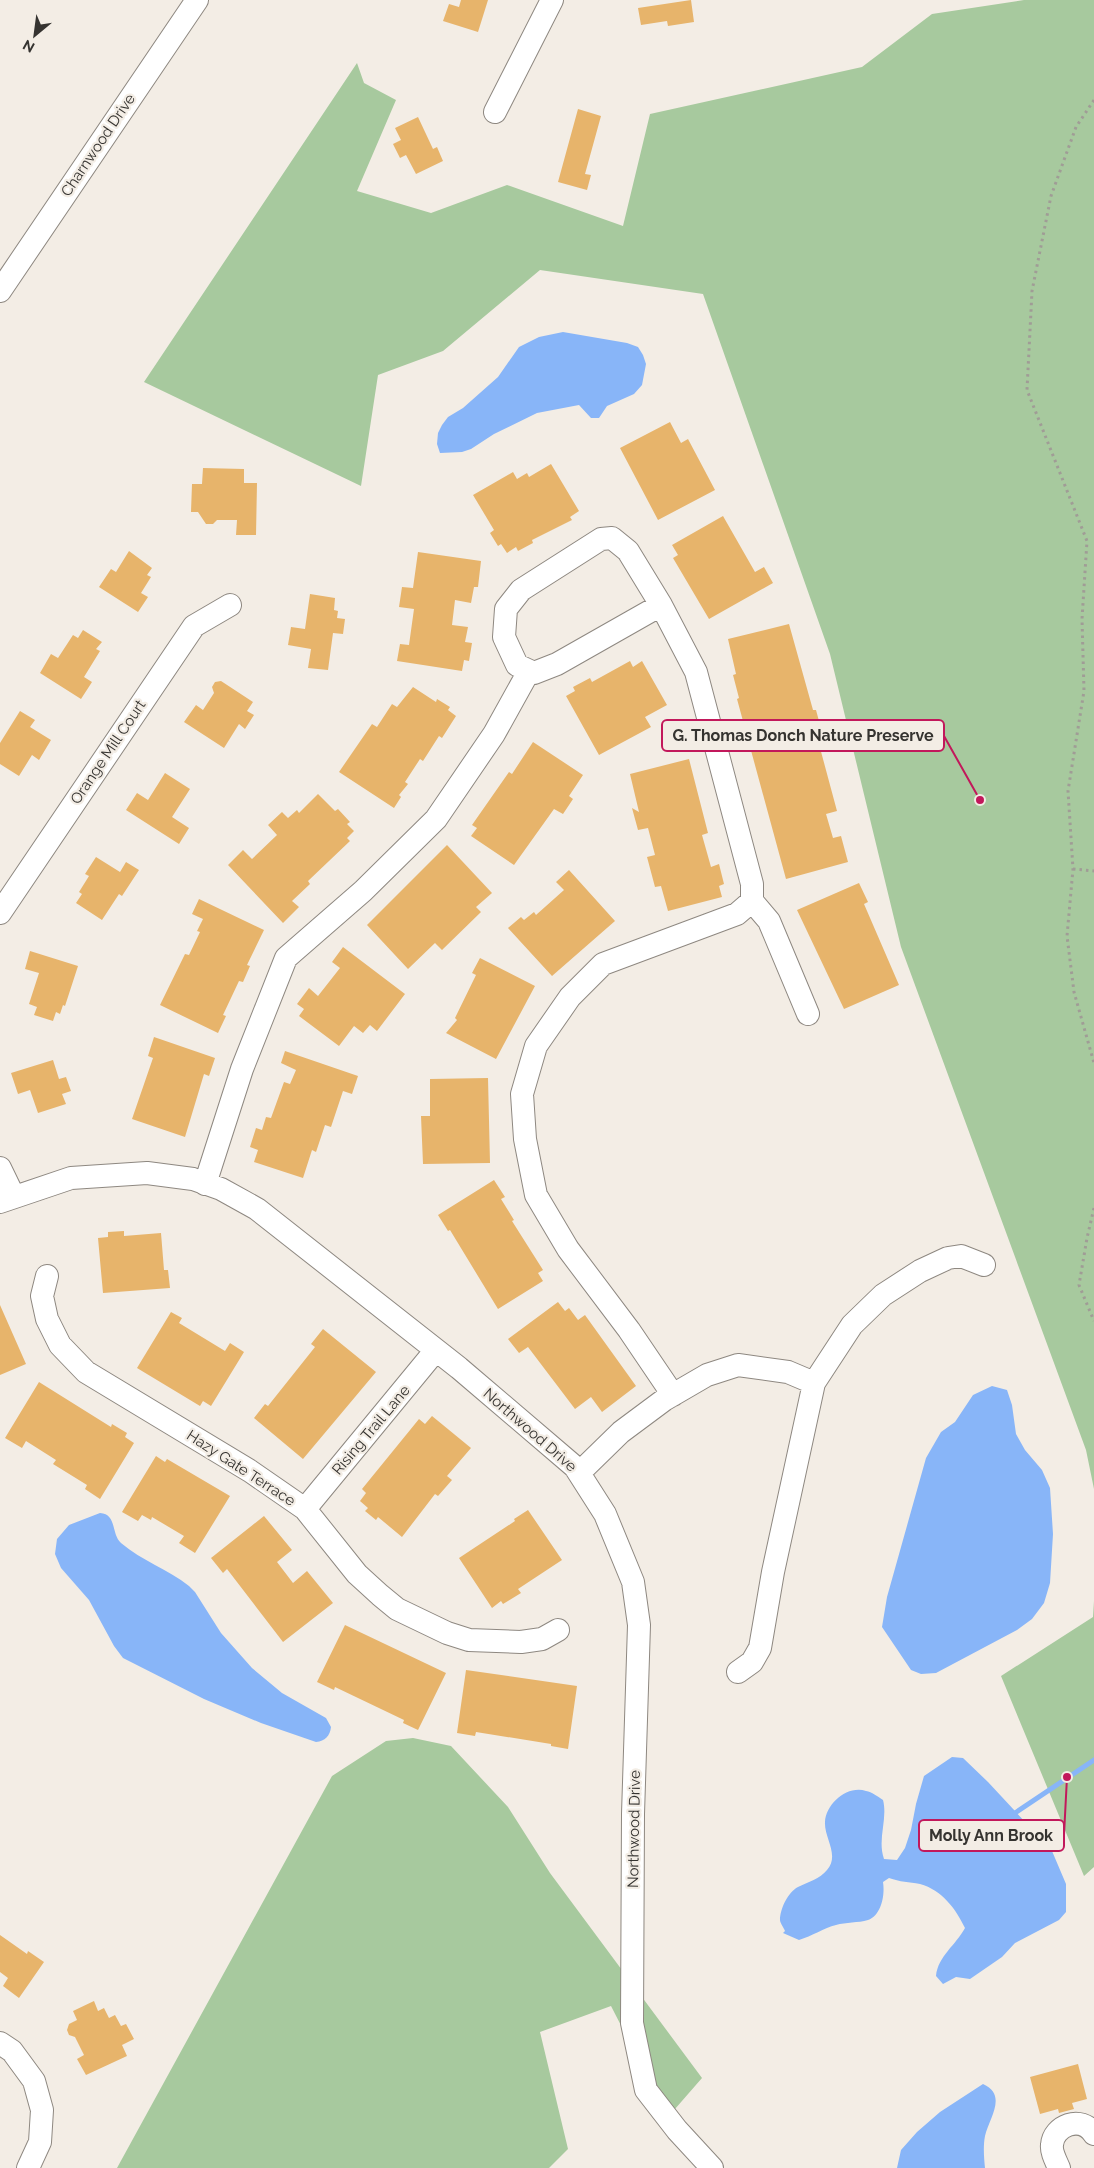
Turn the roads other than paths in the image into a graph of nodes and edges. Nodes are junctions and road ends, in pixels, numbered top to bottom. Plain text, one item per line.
1 (197, 0) edge
2 (552, 0) edge
3 (495, 112) dead end
4 (7, 267) edge
5 (0, 291) edge
6 (230, 605) dead end
7 (661, 605) junction
8 (529, 671) junction
9 (752, 901) junction
10 (0, 913) edge
11 (808, 1014) dead end
12 (0, 1168) edge
13 (205, 1184) junction
14 (7, 1200) edge
15 (984, 1265) dead end
16 (46, 1276) dead end
17 (436, 1350) junction
18 (814, 1384) junction
19 (673, 1394) junction
20 (579, 1473) junction
21 (305, 1509) junction
22 (558, 1630) dead end
23 (738, 1672) dead end
24 (0, 2043) edge
25 (1094, 2134) edge
26 (28, 2168) edge
27 (712, 2168) edge
28 (1059, 2168) edge

1 - 4 street, Charnwood Drive
2 - 3 street
4 - 5 street, Charnwood Drive
6 - 10 street, Orange Mill Court
7 - 8 street
7 - 8 street
7 - 9 street
8 - 13 street
9 - 11 street
9 - 19 street
12 - 14 street
13 - 14 street, Northwood Drive
13 - 17 street, Northwood Drive
15 - 18 street
16 - 21 street, Hazy Gate Terrace
17 - 20 street, Northwood Drive
17 - 21 street, Rising Trail Lane
18 - 19 street
18 - 23 street
19 - 20 street
20 - 27 street, Northwood Drive
21 - 22 street, Hazy Gate Terrace
24 - 26 street
25 - 28 street

